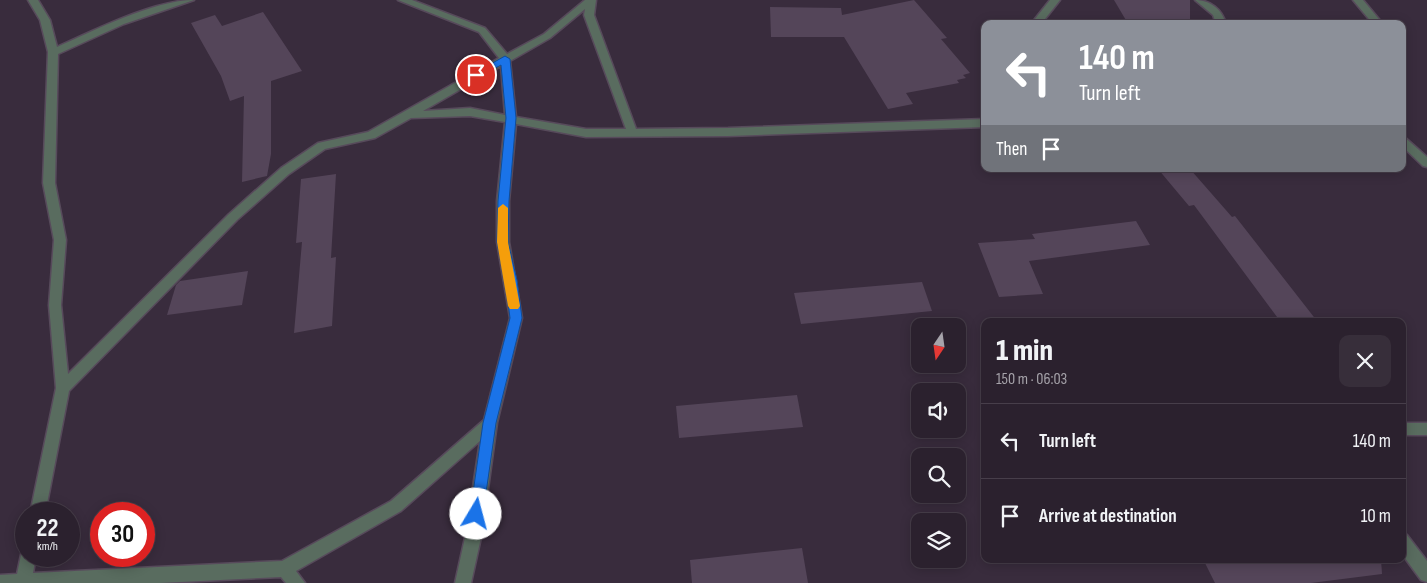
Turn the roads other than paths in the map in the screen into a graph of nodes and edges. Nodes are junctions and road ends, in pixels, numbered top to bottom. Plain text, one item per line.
1 (32, 0) edge
2 (189, 0) edge
3 (403, 0) edge
4 (591, 0) edge
5 (1055, 0) edge
6 (1200, 0) edge
7 (1358, 0) edge
8 (1039, 20) edge
9 (1220, 20) edge
10 (1375, 20) edge
11 (53, 52) junction
12 (505, 59) junction
13 (409, 115) junction
14 (511, 118) junction
15 (981, 123) edge
16 (632, 132) junction
17 (1406, 143) edge
18 (1427, 163) edge
19 (63, 388) junction
20 (490, 423) junction
21 (1406, 429) edge
22 (1427, 429) edge
23 (39, 502) edge
24 (1406, 545) edge
25 (26, 567) edge
26 (284, 569) junction
27 (1427, 574) edge
28 (0, 582) edge
29 (23, 582) edge
30 (298, 583) edge
31 (463, 583) edge

1 - 11 street
2 - 11 street
3 - 12 street
4 - 12 street
4 - 16 street
5 - 8 street
6 - 9 street
7 - 10 street
11 - 19 street
12 - 13 street
12 - 14 street
13 - 14 street
13 - 19 street
14 - 16 street
14 - 20 street
15 - 16 street
17 - 18 street
19 - 23 street
20 - 26 street
20 - 31 street
21 - 22 street
24 - 27 street
25 - 29 street
26 - 29 street
26 - 30 street
28 - 29 street

